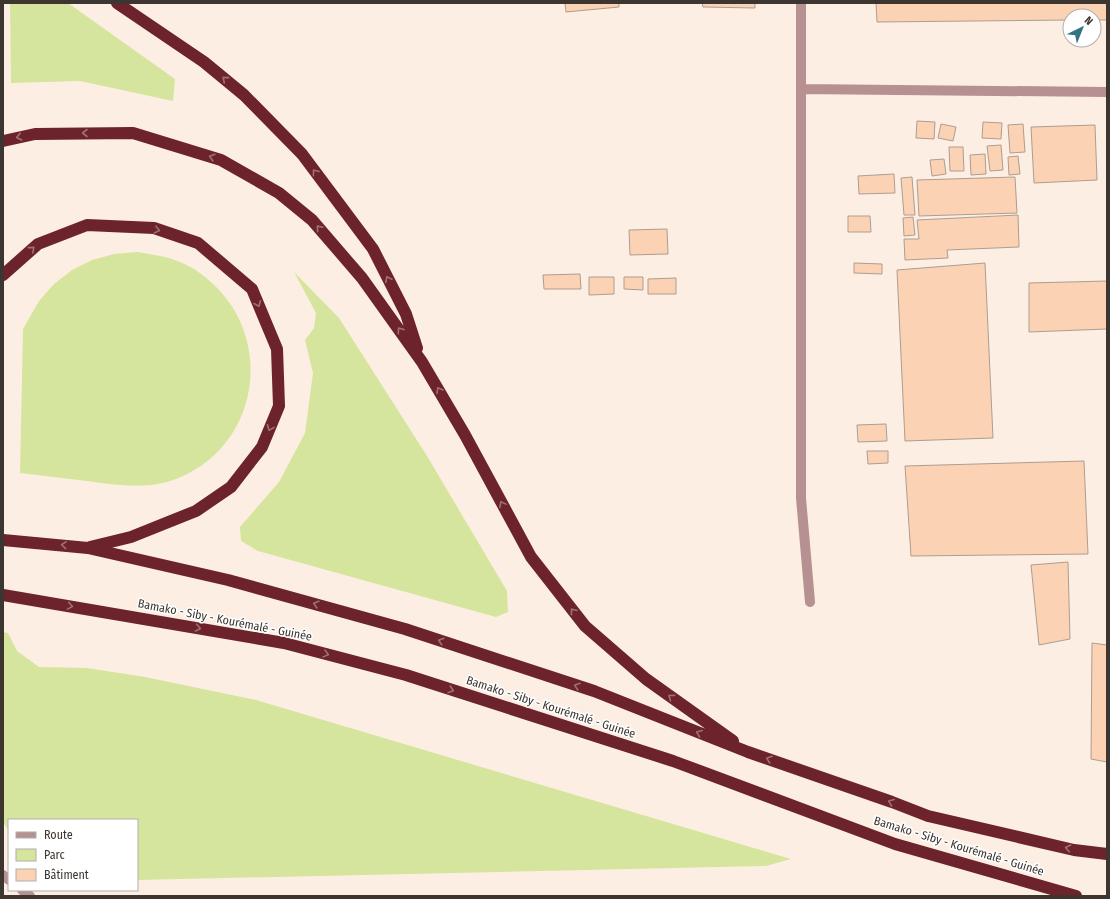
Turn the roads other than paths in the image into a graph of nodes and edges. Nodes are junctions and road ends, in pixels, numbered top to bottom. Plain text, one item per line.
1 (117, 3) edge
2 (801, 3) edge
3 (801, 89) junction
4 (1107, 92) edge
5 (3, 141) edge
6 (3, 274) edge
7 (422, 362) junction
8 (3, 540) edge
9 (88, 548) junction
10 (3, 595) edge
11 (810, 602) dead end
12 (748, 752) junction
13 (1107, 854) edge
14 (1076, 896) edge

7 -> 1 highway
2 - 3 street
3 - 4 street
3 - 11 street
7 -> 5 highway
6 -> 9 highway
12 -> 7 highway
9 -> 8 highway, Bamako - Siby - Kourémalé - Guinée
12 -> 9 highway, Bamako - Siby - Kourémalé - Guinée
10 -> 14 highway, Bamako - Siby - Kourémalé - Guinée
13 -> 12 highway, Bamako - Siby - Kourémalé - Guinée

